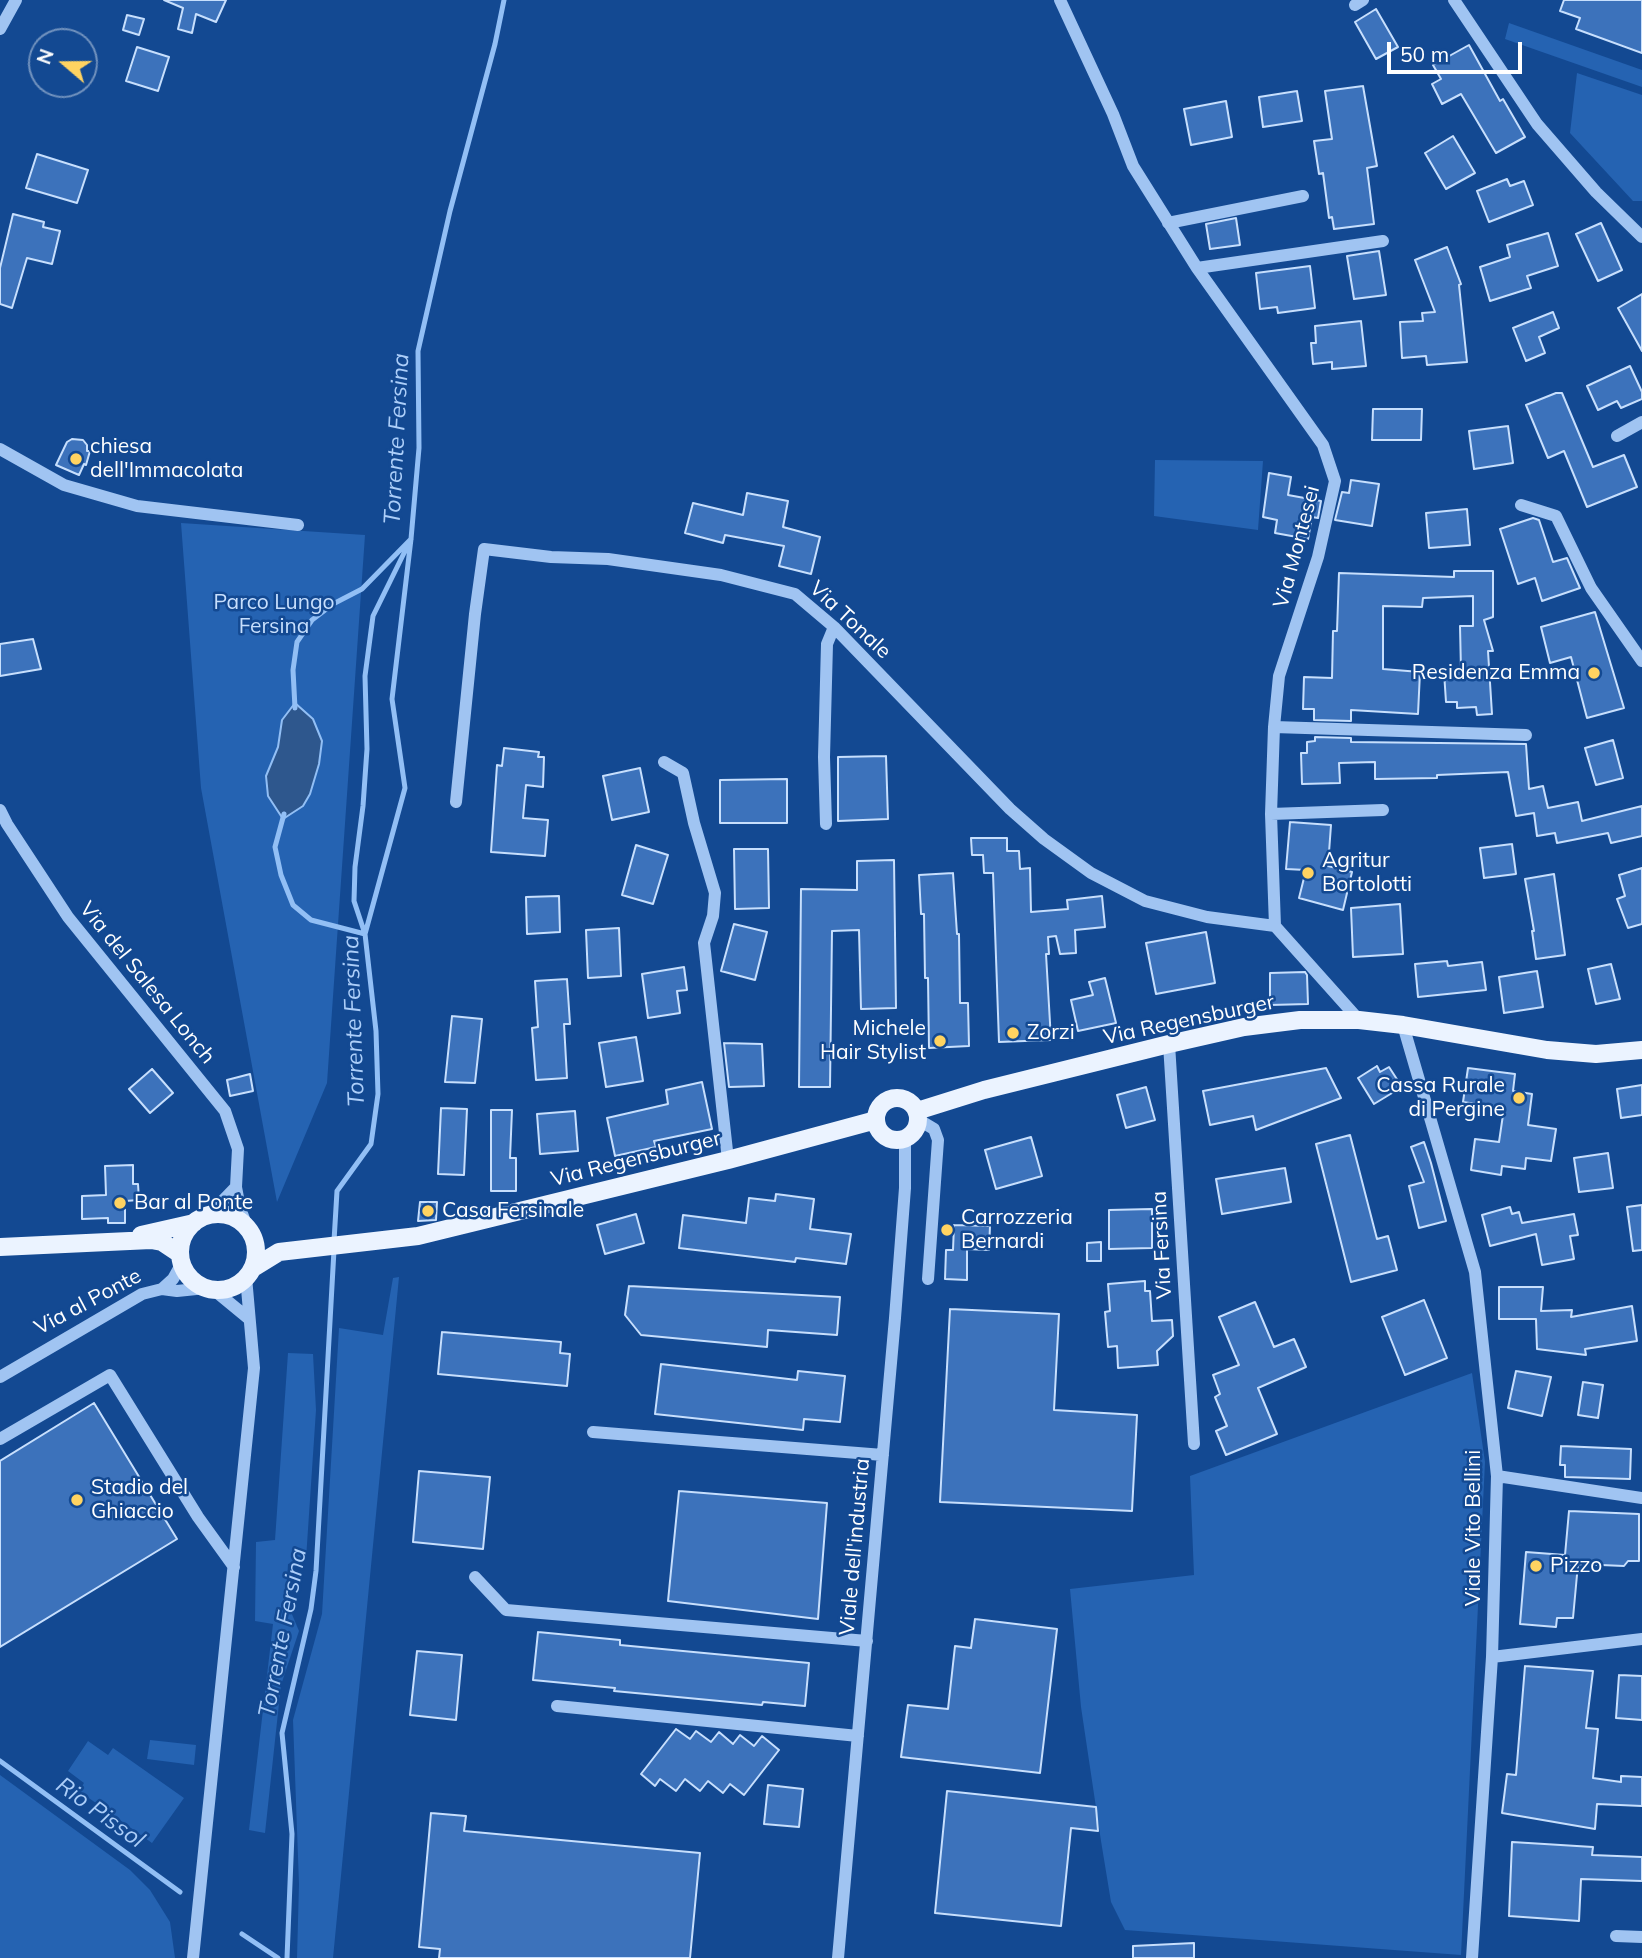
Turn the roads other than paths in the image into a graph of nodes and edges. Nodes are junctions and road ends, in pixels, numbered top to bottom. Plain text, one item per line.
1 (16, 0) edge
2 (1060, 0) edge
3 (1454, 0) edge
4 (0, 29) edge
5 (1304, 197) dead end
6 (1168, 223) junction
7 (1642, 237) edge
8 (1383, 241) dead end
9 (1198, 268) junction
10 (1642, 422) edge
11 (1617, 436) dead end
12 (0, 449) edge
13 (1521, 505) dead end
14 (298, 525) dead end
15 (834, 627) junction
16 (1642, 661) edge
17 (1274, 726) junction
18 (1526, 735) dead end
19 (664, 762) dead end
20 (456, 802) dead end
21 (0, 810) edge
22 (1383, 810) dead end
23 (1271, 814) junction
24 (826, 824) dead end
25 (1275, 926) junction
26 (1359, 1020) junction
27 (1403, 1025) junction
28 (1169, 1044) junction
29 (1642, 1050) edge
30 (917, 1117) junction
31 (876, 1120) junction
32 (905, 1139) junction
33 (728, 1160) junction
34 (236, 1187) junction
35 (202, 1219) junction
36 (250, 1232) junction
37 (118, 1241) junction
38 (0, 1247) edge
39 (279, 1252) junction
40 (181, 1259) junction
41 (250, 1273) junction
42 (928, 1279) dead end
43 (162, 1289) junction
44 (210, 1289) junction
45 (248, 1318) junction
46 (0, 1377) edge
47 (593, 1432) dead end
48 (0, 1439) edge
49 (1194, 1444) dead end
50 (883, 1455) junction
51 (1497, 1476) junction
52 (1642, 1498) edge
53 (234, 1567) junction
54 (475, 1577) dead end
55 (1642, 1639) edge
56 (867, 1641) junction
57 (1492, 1657) junction
58 (557, 1706) dead end
59 (858, 1736) junction
60 (1616, 1936) dead end
61 (1642, 1937) edge
62 (193, 1958) edge
63 (838, 1958) edge
64 (1472, 1958) edge

1 - 4 street
2 - 6 street, Via Montesei
3 - 7 street
5 - 6 street
6 - 9 street, Via Montesei
8 - 9 street
9 - 17 street, Via Montesei
10 - 11 street
12 - 14 street
13 - 16 street
15 - 20 street, Via Tonale
15 - 24 street
15 - 25 street, Via Tonale
17 - 18 street
17 - 23 street, Via Montesei
19 - 33 street
21 - 34 street, Via del Salesa Lonch
22 - 23 street
23 - 25 street, Via Montesei
25 - 26 street
26 - 27 main road, Via Regensburger
26 - 28 main road, Via Regensburger
27 - 29 main road, Via Regensburger
27 - 51 street, Viale Vito Bellini
28 - 30 main road, Via Regensburger
28 - 49 street, Via Fersina
30 - 31 main road
30 - 32 main road
30 - 42 street
31 - 32 main road
31 - 33 main road, Via Regensburger
32 - 50 street, Viale dell'industria
33 - 39 main road, Via Regensburger
34 - 35 street
34 - 36 street, Via del Salesa Lonch
35 - 36 main road
35 - 37 main road, Via al Ponte
35 - 40 main road
36 - 39 main road
36 - 41 main road
37 - 38 main road, Via al Ponte
37 - 40 main road, Via al Ponte
39 - 41 main road
40 - 43 street, Via al Ponte
40 - 44 main road
41 - 44 main road
41 - 45 street
43 - 44 street, Via al Ponte
43 - 46 street, Via al Ponte
44 - 45 street
45 - 53 street
47 - 50 street
48 - 53 street
50 - 56 street, Viale dell'industria
51 - 52 street
51 - 57 street, Viale Vito Bellini
53 - 62 street
54 - 56 street
55 - 57 street
56 - 59 street, Viale dell'industria
57 - 64 street, Viale Vito Bellini
58 - 59 street
59 - 63 street, Viale dell'industria
60 - 61 street

